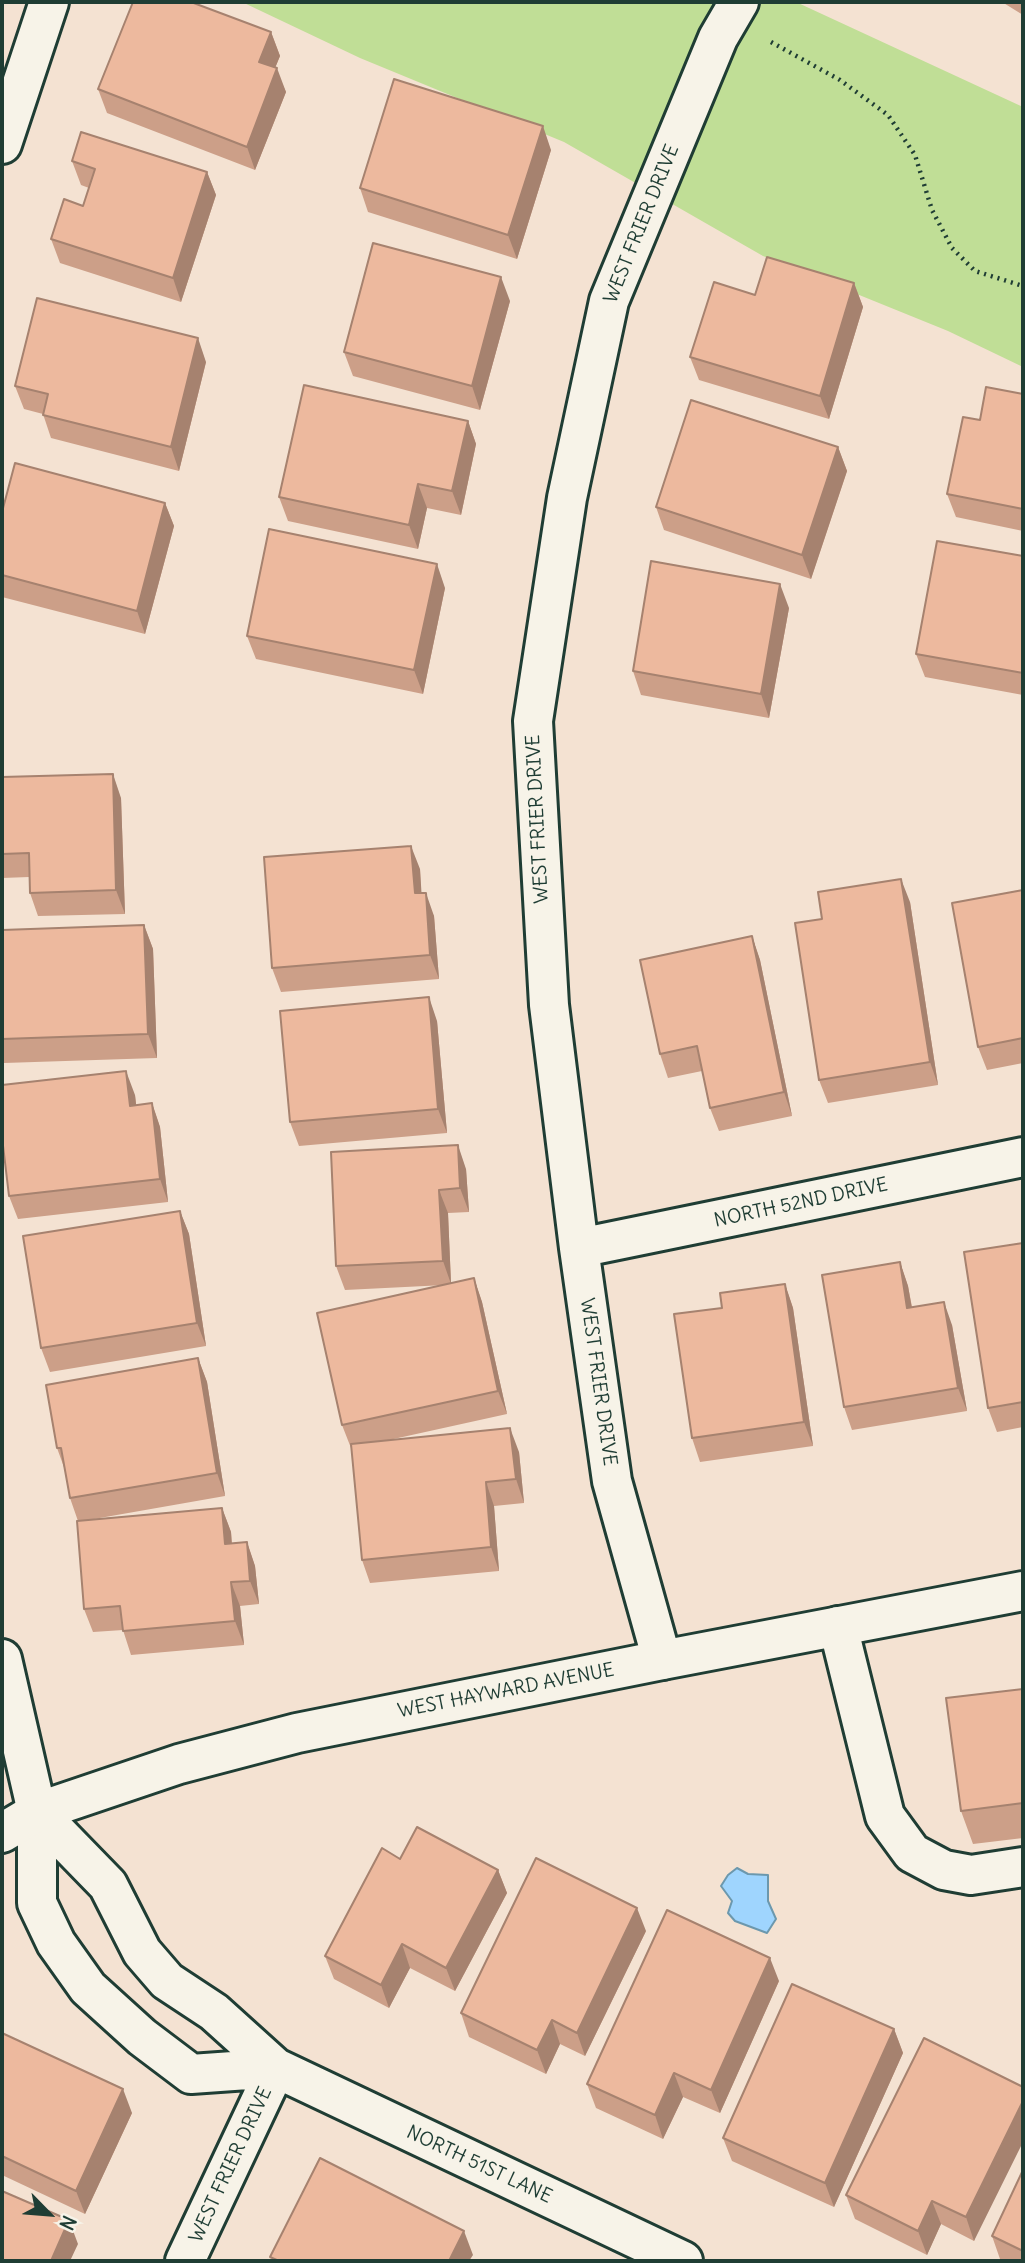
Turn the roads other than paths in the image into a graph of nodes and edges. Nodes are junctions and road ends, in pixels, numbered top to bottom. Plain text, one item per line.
1 (49, 2) edge
2 (734, 11) edge
3 (2, 144) edge
4 (1023, 1157) edge
5 (579, 1248) junction
6 (1023, 1591) edge
7 (838, 1626) junction
8 (2, 1659) edge
9 (662, 1660) junction
10 (37, 1812) junction
11 (2, 1833) edge
12 (1023, 1867) edge
13 (276, 2068) junction
14 (186, 2261) edge
15 (683, 2261) edge

1 - 3 street
2 - 5 street, WEST FRIER DRIVE
4 - 5 street, NORTH 52ND DRIVE
5 - 9 street, WEST FRIER DRIVE
6 - 7 street, WEST HAYWARD AVENUE
7 - 9 street, WEST HAYWARD AVENUE
7 - 12 street
8 - 10 street
9 - 10 street, WEST HAYWARD AVENUE
10 - 11 street, WEST HAYWARD AVENUE
10 - 13 street, NORTH 51ST LANE
10 - 13 street, NORTH 51ST LANE
13 - 14 street, WEST FRIER DRIVE
13 - 15 street, NORTH 51ST LANE

